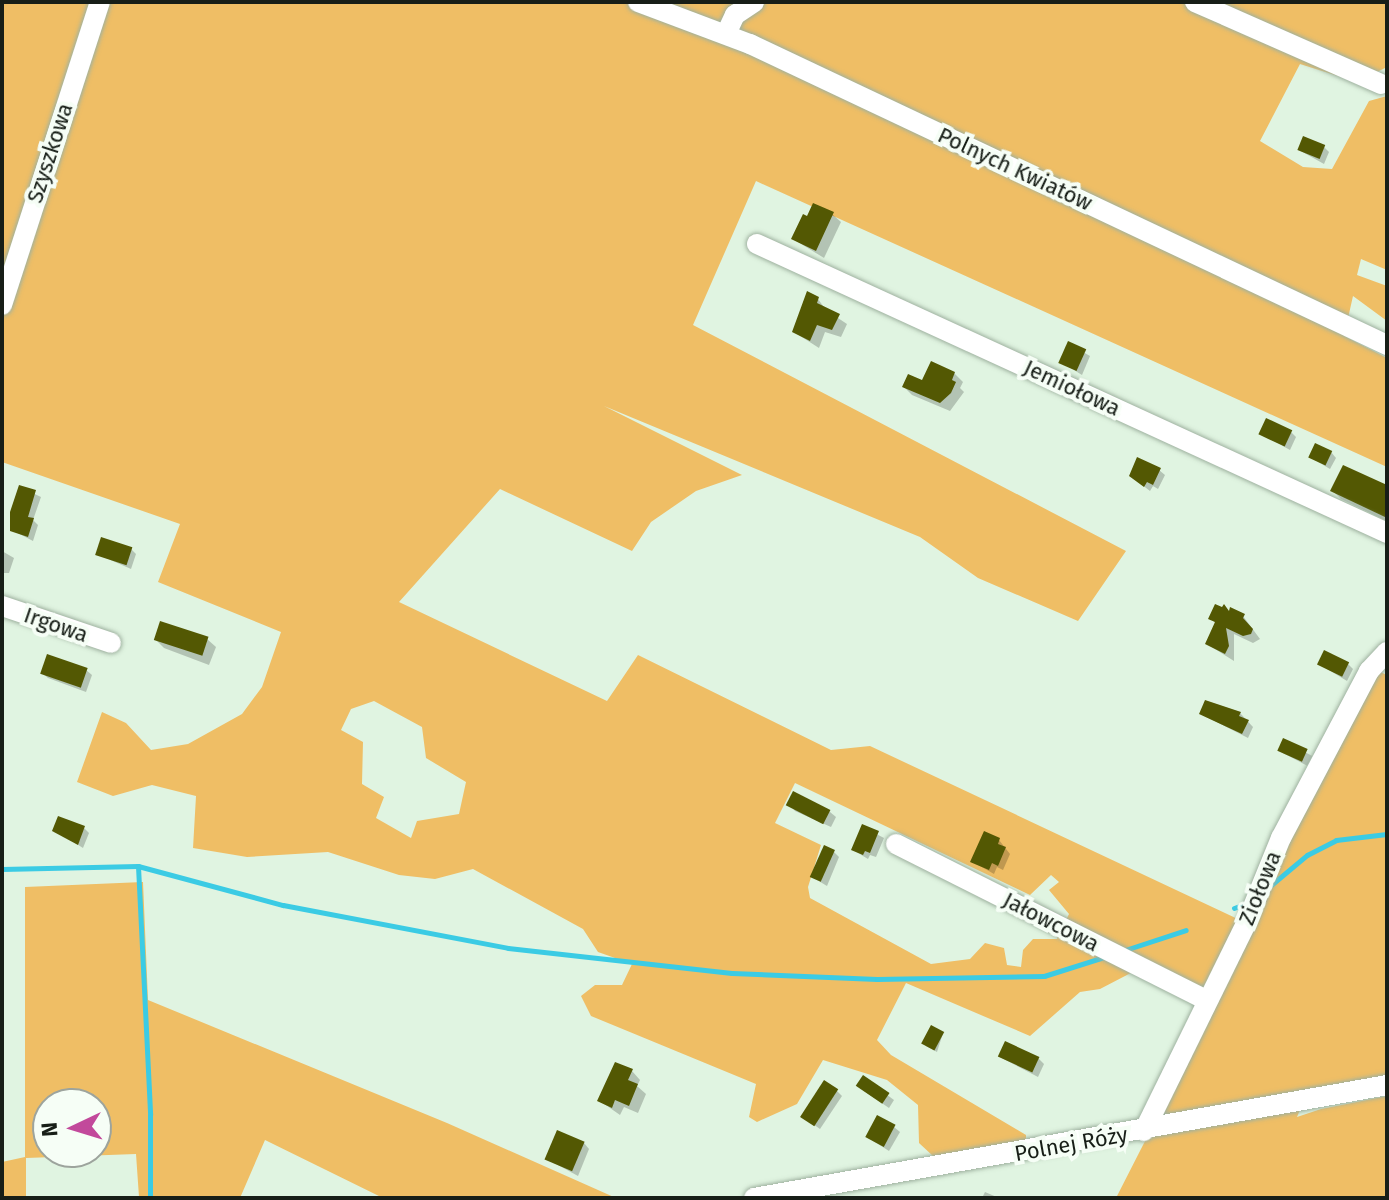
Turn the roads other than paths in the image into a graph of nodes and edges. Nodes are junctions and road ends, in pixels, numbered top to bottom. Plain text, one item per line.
1 (100, 2) edge
2 (638, 2) edge
3 (754, 2) edge
4 (1195, 2) edge
5 (726, 34) junction
6 (1381, 84) dead end
7 (757, 244) dead end
8 (2, 305) edge
9 (1387, 345) edge
10 (1387, 533) edge
11 (2, 606) edge
12 (111, 643) dead end
13 (1387, 652) edge
14 (896, 844) dead end
15 (1206, 1000) junction
16 (1387, 1085) edge
17 (1144, 1131) junction
18 (754, 1198) edge

1 - 8 street, Szyszkowa
2 - 5 street, Polnych Kwiatów
3 - 5 street
4 - 6 street
5 - 9 street, Polnych Kwiatów
7 - 10 street, Jemiołowa
11 - 12 street, Irgowa
13 - 15 street, Ziołowa
14 - 15 street, Jałowcowa
15 - 17 street, Ziołowa
16 - 17 street, Polnej Róży
17 - 18 street, Polnej Róży

